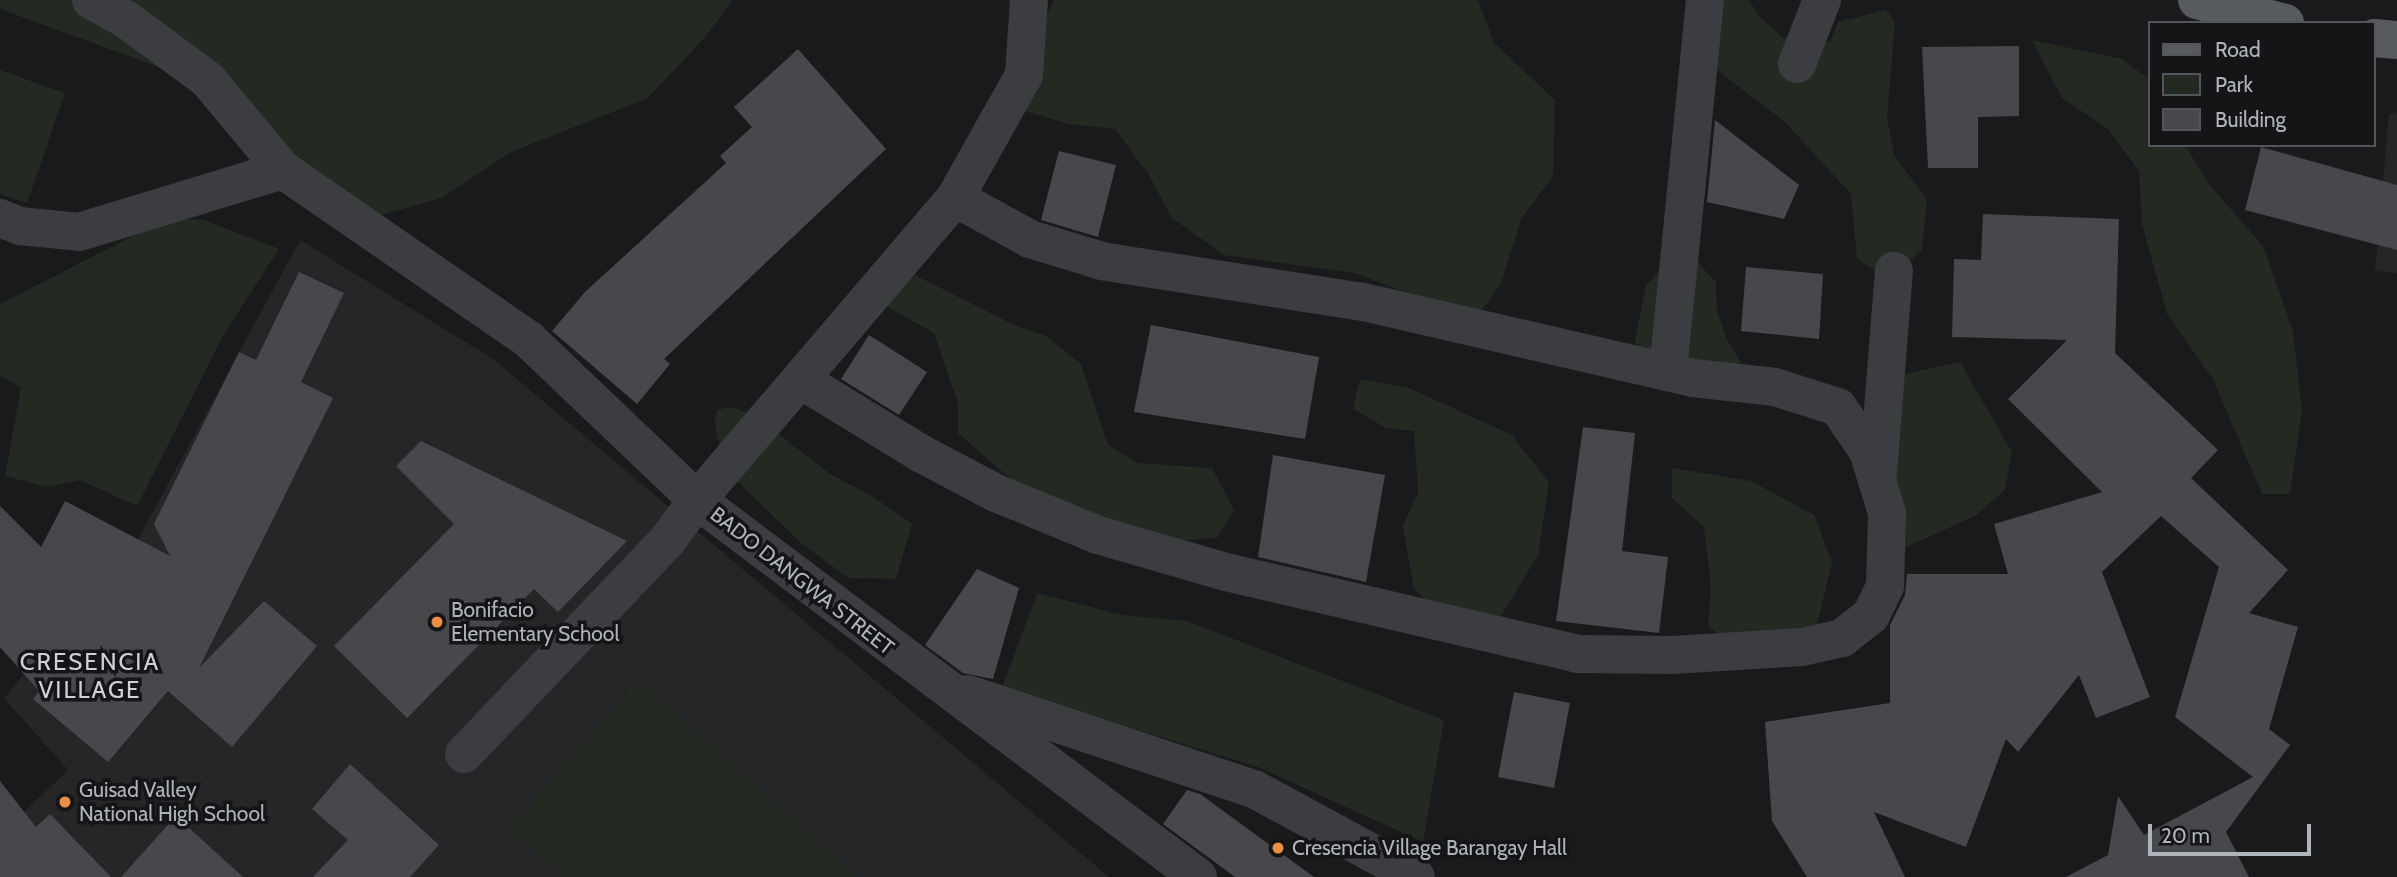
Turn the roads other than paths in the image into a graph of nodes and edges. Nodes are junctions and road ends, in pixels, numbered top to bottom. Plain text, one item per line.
1 (91, 0) edge
2 (1029, 0) edge
3 (1705, 0) edge
4 (1822, 0) edge
5 (2197, 0) edge
6 (2277, 21) edge
7 (2376, 38) edge
8 (2397, 40) edge
9 (1797, 64) dead end
10 (283, 170) junction
11 (955, 198) junction
12 (0, 218) edge
13 (1894, 271) dead end
14 (1668, 371) junction
15 (802, 380) junction
16 (1878, 478) junction
17 (696, 500) junction
18 (936, 684) junction
19 (464, 754) dead end
20 (1198, 877) edge
21 (1416, 877) edge

1 - 10 street
2 - 11 street, BADO DANGWA STREET
3 - 14 street
4 - 9 street
5 - 6 main road
7 - 8 main road
10 - 12 street
10 - 17 street
11 - 14 street
11 - 15 street, BADO DANGWA STREET
13 - 16 street
14 - 16 street
15 - 16 street
15 - 17 street, BADO DANGWA STREET
17 - 18 street, BADO DANGWA STREET
17 - 19 street
18 - 20 street, BADO DANGWA STREET
18 - 21 street

